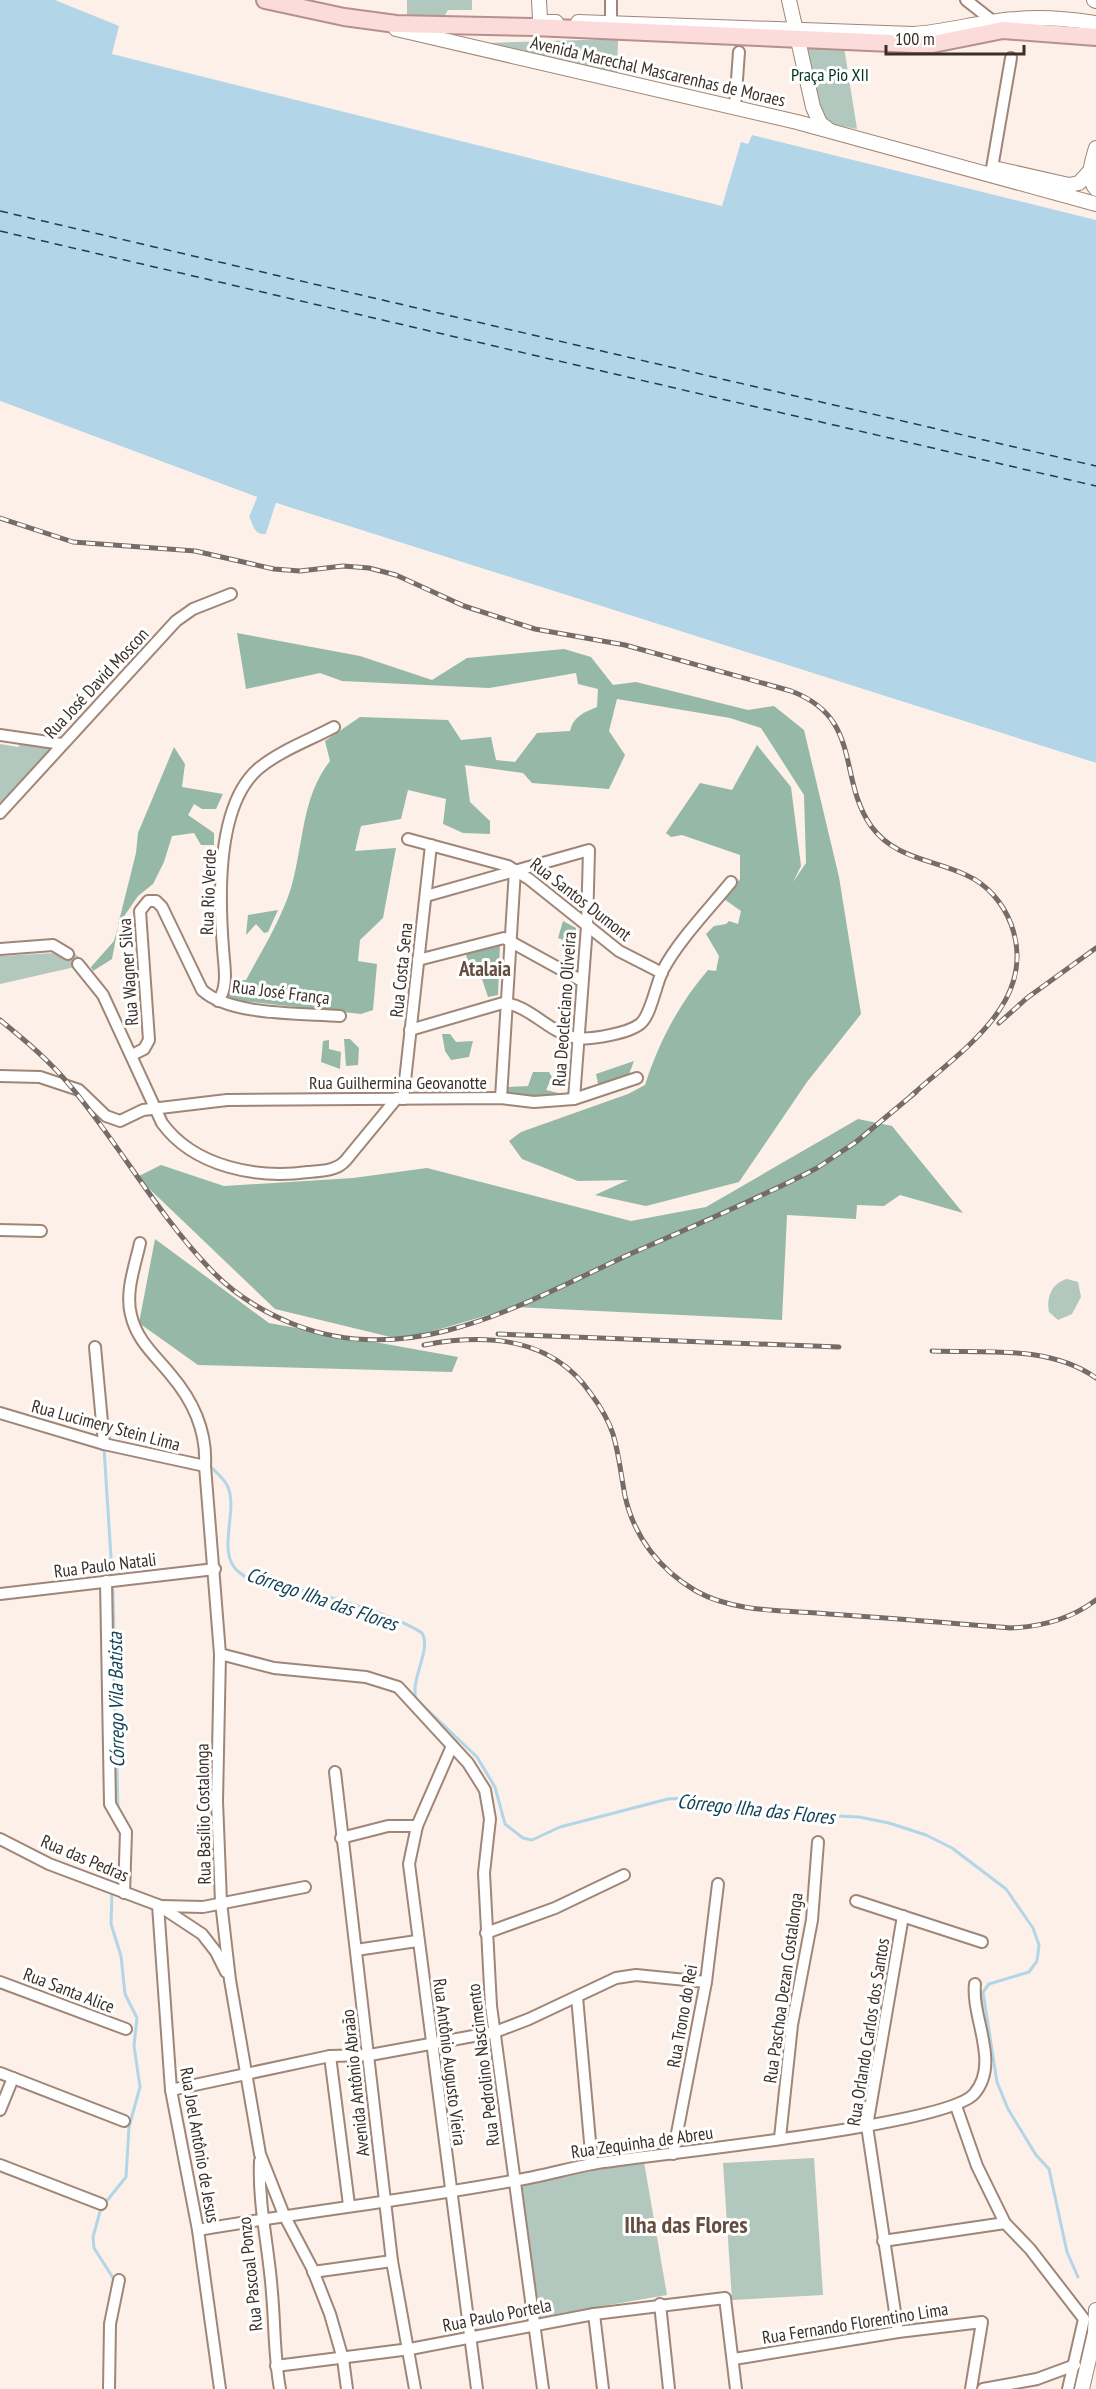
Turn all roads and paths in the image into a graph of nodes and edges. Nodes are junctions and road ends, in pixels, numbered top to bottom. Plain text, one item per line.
1 (265, 0) edge
2 (539, 0) edge
3 (611, 0) edge
4 (789, 0) edge
5 (966, 0) edge
6 (344, 17) junction
7 (611, 21) junction
8 (994, 22) junction
9 (1096, 23) edge
10 (796, 33) junction
11 (1096, 37) edge
12 (740, 52) dead end
13 (1011, 58) dead end
14 (735, 108) junction
15 (831, 132) junction
16 (1096, 148) edge
17 (962, 166) junction
18 (992, 168) junction
19 (1090, 171) junction
20 (1096, 189) edge
21 (1096, 204) edge
22 (231, 594) dead end
23 (334, 727) dead end
24 (0, 735) edge
25 (62, 744) junction
26 (0, 813) edge
27 (408, 839) dead end
28 (432, 845) junction
29 (515, 870) junction
30 (731, 882) dead end
31 (426, 896) junction
32 (587, 926) junction
33 (511, 941) junction
34 (0, 949) edge
35 (68, 954) dead end
36 (418, 960) junction
37 (78, 964) dead end
38 (662, 973) junction
39 (582, 981) junction
40 (218, 1001) junction
41 (507, 1003) junction
42 (340, 1016) dead end
43 (410, 1030) junction
44 (578, 1038) junction
45 (132, 1055) junction
46 (0, 1076) edge
47 (637, 1078) dead end
48 (501, 1098) junction
49 (400, 1099) junction
50 (574, 1099) junction
51 (155, 1110) junction
52 (0, 1230) edge
53 (41, 1231) dead end
54 (140, 1243) dead end
55 (95, 1347) dead end
56 (0, 1413) edge
57 (104, 1444) junction
58 (205, 1466) junction
59 (215, 1569) junction
60 (106, 1581) junction
61 (0, 1594) edge
62 (220, 1654) junction
63 (452, 1746) junction
64 (335, 1772) dead end
65 (417, 1826) junction
66 (341, 1838) junction
67 (0, 1839) edge
68 (818, 1842) dead end
69 (624, 1875) dead end
70 (718, 1884) dead end
71 (305, 1887) dead end
72 (116, 1890) junction
73 (856, 1901) dead end
74 (221, 1902) junction
75 (158, 1905) junction
76 (903, 1916) junction
77 (486, 1933) junction
78 (417, 1941) junction
79 (982, 1942) dead end
80 (356, 1950) junction
81 (230, 1980) junction
82 (0, 1982) edge
83 (706, 1982) junction
84 (975, 1984) dead end
85 (577, 1997) junction
86 (126, 2029) dead end
87 (495, 2032) junction
88 (433, 2045) junction
89 (370, 2055) junction
90 (330, 2056) junction
91 (248, 2072) junction
92 (0, 2073) edge
93 (13, 2078) junction
94 (171, 2090) junction
95 (956, 2106) junction
96 (0, 2110) edge
97 (124, 2121) dead end
98 (867, 2126) junction
99 (780, 2138) junction
100 (260, 2154) junction
101 (673, 2154) junction
102 (592, 2164) junction
103 (0, 2165) edge
104 (513, 2181) junction
105 (450, 2191) junction
106 (384, 2200) junction
107 (101, 2204) dead end
108 (348, 2205) junction
109 (284, 2215) junction
110 (261, 2219) junction
111 (1005, 2223) junction
112 (198, 2230) junction
113 (883, 2241) junction
114 (392, 2261) junction
115 (313, 2272) junction
116 (119, 2280) dead end
117 (660, 2304) junction
118 (1096, 2310) edge
119 (594, 2314) junction
120 (536, 2324) junction
121 (898, 2332) junction
122 (1096, 2332) edge
123 (471, 2337) junction
124 (410, 2349) junction
125 (343, 2358) junction
126 (734, 2359) junction
127 (1075, 2365) junction
128 (276, 2366) junction
129 (109, 2389) edge
130 (220, 2389) edge
131 (280, 2389) edge
132 (347, 2389) edge
133 (415, 2389) edge
134 (477, 2389) edge
135 (543, 2389) edge
136 (603, 2389) edge
137 (669, 2389) edge
138 (736, 2389) edge
139 (971, 2389) edge
140 (983, 2389) edge
141 (1068, 2389) edge
142 (1082, 2389) edge

1 - 6 main road
2 - 7 main road
3 - 7 street
4 - 10 main road
5 - 8 street
6 - 10 main road
6 - 14 main road, Avenida Marechal Mascarenhas de Moraes
7 - 10 main road
8 - 9 main road
8 - 10 main road
10 - 11 main road
10 - 15 main road
12 - 14 street
13 - 18 street
14 - 15 main road, Avenida Marechal Mascarenhas de Moraes
15 - 17 main road, Avenida Marechal Mascarenhas de Moraes
16 - 19 main road
17 - 18 main road, Avenida Marechal Mascarenhas de Moraes
17 - 21 main road, Avenida Marechal Mascarenhas de Moraes
18 - 19 main road, Avenida Marechal Mascarenhas de Moraes
19 - 20 main road
22 - 25 street, Rua José David Moscon
23 - 40 street, Rua Rio Verde
24 - 25 street
25 - 26 street, Rua José David Moscon
27 - 28 street, Rua Santos Dumont
28 - 29 street, Rua Santos Dumont
28 - 31 street, Rua Costa Sena
29 - 31 street
29 - 32 street, Rua Santos Dumont
29 - 32 street, Rua Deocleciano Oliveira
29 - 33 street
30 - 38 street
31 - 36 street, Rua Costa Sena
32 - 38 street, Rua Santos Dumont
32 - 39 street, Rua Deocleciano Oliveira
33 - 36 street
33 - 39 street
33 - 41 street
34 - 35 street
36 - 43 street, Rua Costa Sena
37 - 45 street
38 - 44 street
39 - 44 street, Rua Deocleciano Oliveira
40 - 42 street, Rua José França
40 - 45 street, Rua Wagner Silva
41 - 43 street
41 - 44 street
41 - 48 street
43 - 49 street, Rua Costa Sena
44 - 50 street, Rua Deocleciano Oliveira
45 - 51 street
46 - 51 street, Rua Guilhermina Geovanotte
47 - 50 street, Rua Guilhermina Geovanotte
48 - 49 street, Rua Guilhermina Geovanotte
48 - 50 street, Rua Guilhermina Geovanotte
49 - 51 street, Rua Guilhermina Geovanotte
49 - 51 street
52 - 53 street
54 - 58 street, Rua Basílio Costalonga
55 - 57 street
56 - 57 street, Rua Lucimery Stein Lima
57 - 58 street, Rua Lucimery Stein Lima
58 - 59 street, Rua Basílio Costalonga
59 - 60 street, Rua Paulo Natali
59 - 62 street, Rua Basílio Costalonga
60 - 61 street, Rua Paulo Natali
60 - 72 street
62 - 63 street, Rua Pedrolino Nascimento
62 - 74 street, Rua Basílio Costalonga
63 - 65 street, Rua Antônio Augusto Vieira
63 - 77 street, Rua Pedrolino Nascimento
64 - 66 street, Avenida Antônio Abraão
65 - 66 street
65 - 78 street, Rua Antônio Augusto Vieira
66 - 80 street, Avenida Antônio Abraão
67 - 72 street, Rua das Pedras
68 - 99 street, Rua Paschoa Dezan Costalonga
69 - 77 street
70 - 83 street, Rua Trono do Rei
71 - 74 street, Rua das Pedras
72 - 75 street, Rua das Pedras
73 - 76 street, Rua Orlando Carlos dos Santos
74 - 75 street, Rua das Pedras
74 - 81 street, Rua Basílio Costalonga
75 - 81 street, Rua das Pedras
75 - 94 street, Rua Joel Antônio de Jesus
76 - 79 street, Rua Orlando Carlos dos Santos
76 - 98 street, Rua Orlando Carlos dos Santos
77 - 87 street, Rua Pedrolino Nascimento
78 - 80 street
78 - 88 street, Rua Antônio Augusto Vieira
80 - 89 street, Avenida Antônio Abraão
81 - 91 street, Rua Basílio Costalonga
82 - 86 street, Rua Santa Alice
83 - 85 street
83 - 101 street, Rua Trono do Rei
84 - 95 street, Rua Zequinha de Abreu
85 - 87 street
85 - 102 street
87 - 88 street
87 - 104 street, Rua Pedrolino Nascimento
88 - 89 street
88 - 105 street, Rua Antônio Augusto Vieira
89 - 90 street
89 - 106 street, Avenida Antônio Abraão
90 - 91 street
90 - 108 street
91 - 94 street
91 - 100 street, Rua Basílio Costalonga
92 - 93 street
93 - 96 street
93 - 97 street
94 - 112 street, Rua Joel Antônio de Jesus
95 - 98 street, Rua Zequinha de Abreu
95 - 111 street
98 - 99 street, Rua Zequinha de Abreu
98 - 113 street, Rua Orlando Carlos dos Santos
99 - 101 street, Rua Zequinha de Abreu
100 - 109 street, Rua Basílio Costalonga
100 - 110 street, Rua Pascoal Ponzo
101 - 102 street, Rua Zequinha de Abreu
102 - 104 street, Rua Zequinha de Abreu
103 - 107 street
104 - 105 street, Rua Zequinha de Abreu
104 - 120 street, Rua Pedrolino Nascimento
105 - 106 street, Rua Zequinha de Abreu
105 - 123 street, Rua Antônio Augusto Vieira
106 - 108 street, Rua Zequinha de Abreu
106 - 114 street, Avenida Antônio Abraão
108 - 109 street, Rua Zequinha de Abreu
109 - 110 street, Rua Zequinha de Abreu
109 - 115 street, Rua Basílio Costalonga
110 - 112 street, Rua Zequinha de Abreu
110 - 128 street, Rua Pascoal Ponzo
111 - 113 street
111 - 127 street
112 - 130 street, Rua Joel Antônio de Jesus
113 - 121 street, Rua Orlando Carlos dos Santos
114 - 115 street
114 - 124 street, Avenida Antônio Abraão
115 - 125 street, Rua Basílio Costalonga
116 - 129 street
117 - 119 street, Rua Paulo Portela
117 - 126 street, Rua Paulo Portela
117 - 137 street
118 - 122 main road
119 - 120 street, Rua Paulo Portela
119 - 136 street
120 - 123 street, Rua Paulo Portela
120 - 135 street, Rua Pedrolino Nascimento
121 - 126 street, Rua Fernando Florentino Lima
121 - 139 street, Rua Fernando Florentino Lima
122 - 142 main road
123 - 124 street, Rua Paulo Portela
123 - 134 street, Rua Antônio Augusto Vieira
124 - 125 street, Rua Paulo Portela
124 - 133 street, Avenida Antônio Abraão
125 - 128 street, Rua Paulo Portela
125 - 132 street, Rua Basílio Costalonga
126 - 138 street
127 - 140 street
127 - 141 street
128 - 131 street, Rua Pascoal Ponzo

